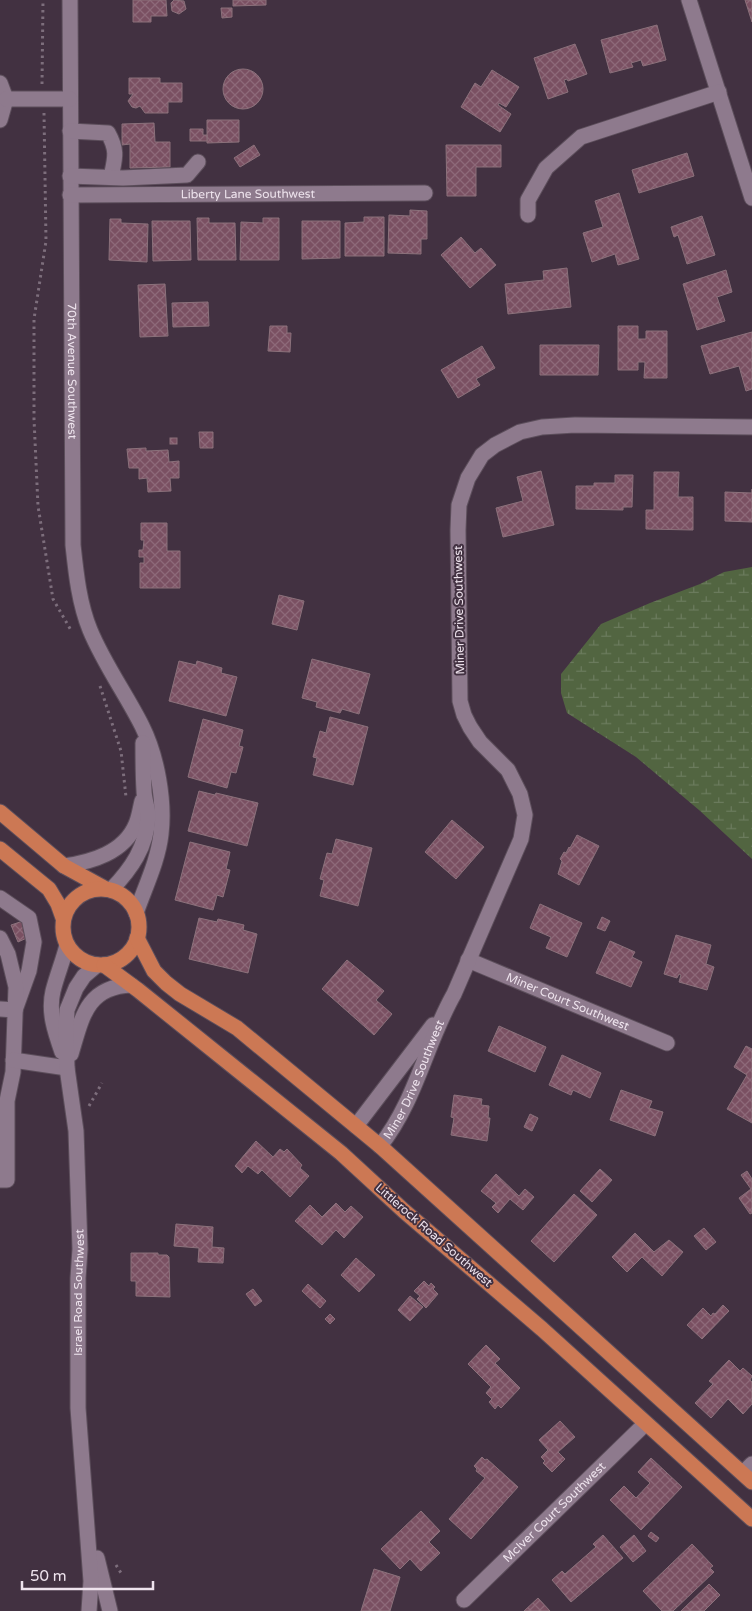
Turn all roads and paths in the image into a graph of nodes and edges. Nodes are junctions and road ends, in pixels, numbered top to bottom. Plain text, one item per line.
1 (70, 0) edge
2 (689, 0) edge
3 (0, 83) edge
4 (719, 92) junction
5 (70, 99) junction
6 (6, 100) junction
7 (0, 120) edge
8 (70, 131) junction
9 (198, 162) dead end
10 (70, 176) junction
11 (111, 178) junction
12 (425, 193) dead end
13 (70, 196) junction
14 (752, 198) edge
15 (528, 215) dead end
16 (752, 427) edge
17 (143, 728) junction
18 (144, 793) junction
19 (0, 812) edge
20 (0, 849) edge
21 (64, 866) junction
22 (108, 890) junction
23 (0, 898) edge
24 (136, 913) junction
25 (63, 918) junction
26 (0, 938) edge
27 (137, 938) junction
28 (66, 945) junction
29 (468, 960) junction
30 (100, 966) junction
31 (131, 985) junction
32 (8, 1010) edge
33 (444, 1010) junction
34 (667, 1043) dead end
35 (13, 1060) junction
36 (67, 1068) junction
37 (6, 1081) edge
38 (356, 1126) junction
39 (380, 1146) junction
40 (0, 1180) edge
41 (645, 1424) junction
42 (749, 1473) edge
43 (87, 1517) junction
44 (752, 1520) edge
45 (464, 1600) dead end
46 (89, 1611) edge
47 (110, 1611) edge

1 - 5 street, 70th Avenue Southwest
2 - 4 street
3 - 6 street
4 - 14 street
4 - 15 street
5 - 6 street
5 - 8 street, 70th Avenue Southwest
6 - 7 street
8 - 10 street, 70th Avenue Southwest
8 - 11 street
9 - 11 street
10 - 11 street
10 - 13 street, 70th Avenue Southwest
12 - 13 street, Liberty Lane Southwest
13 - 17 street, 70th Avenue Southwest
16 - 29 street, Miner Drive Southwest
17 - 18 street, 70th Avenue Southwest
17 - 24 street, 70th Avenue Southwest
18 - 21 street
18 - 22 street, 70th Avenue Southwest
19 - 21 main road
20 - 25 main road
21 - 22 main road
22 - 24 main road
22 - 25 main road
23 - 32 street
24 - 27 main road
25 - 28 main road
26 - 32 street
27 - 30 main road
27 - 38 main road
28 - 30 main road
28 - 36 street, Israel Road Southwest
29 - 33 street, Miner Drive Southwest
29 - 34 street, Miner Court Southwest
30 - 31 main road, Littlerock Road Southwest
30 - 36 street, Israel Road Southwest
31 - 36 street
31 - 41 main road, Littlerock Road Southwest
32 - 35 street
33 - 38 street, Miner Drive Southwest
33 - 39 street, Miner Drive Southwest
35 - 36 street
35 - 37 street
36 - 43 street, Israel Road Southwest
37 - 40 street
38 - 39 main road
39 - 42 main road
41 - 44 main road, Littlerock Road Southwest
41 - 45 street, McIver Court Southwest
43 - 46 street, Israel Road Southwest
43 - 47 street, Israel Road Southwest

